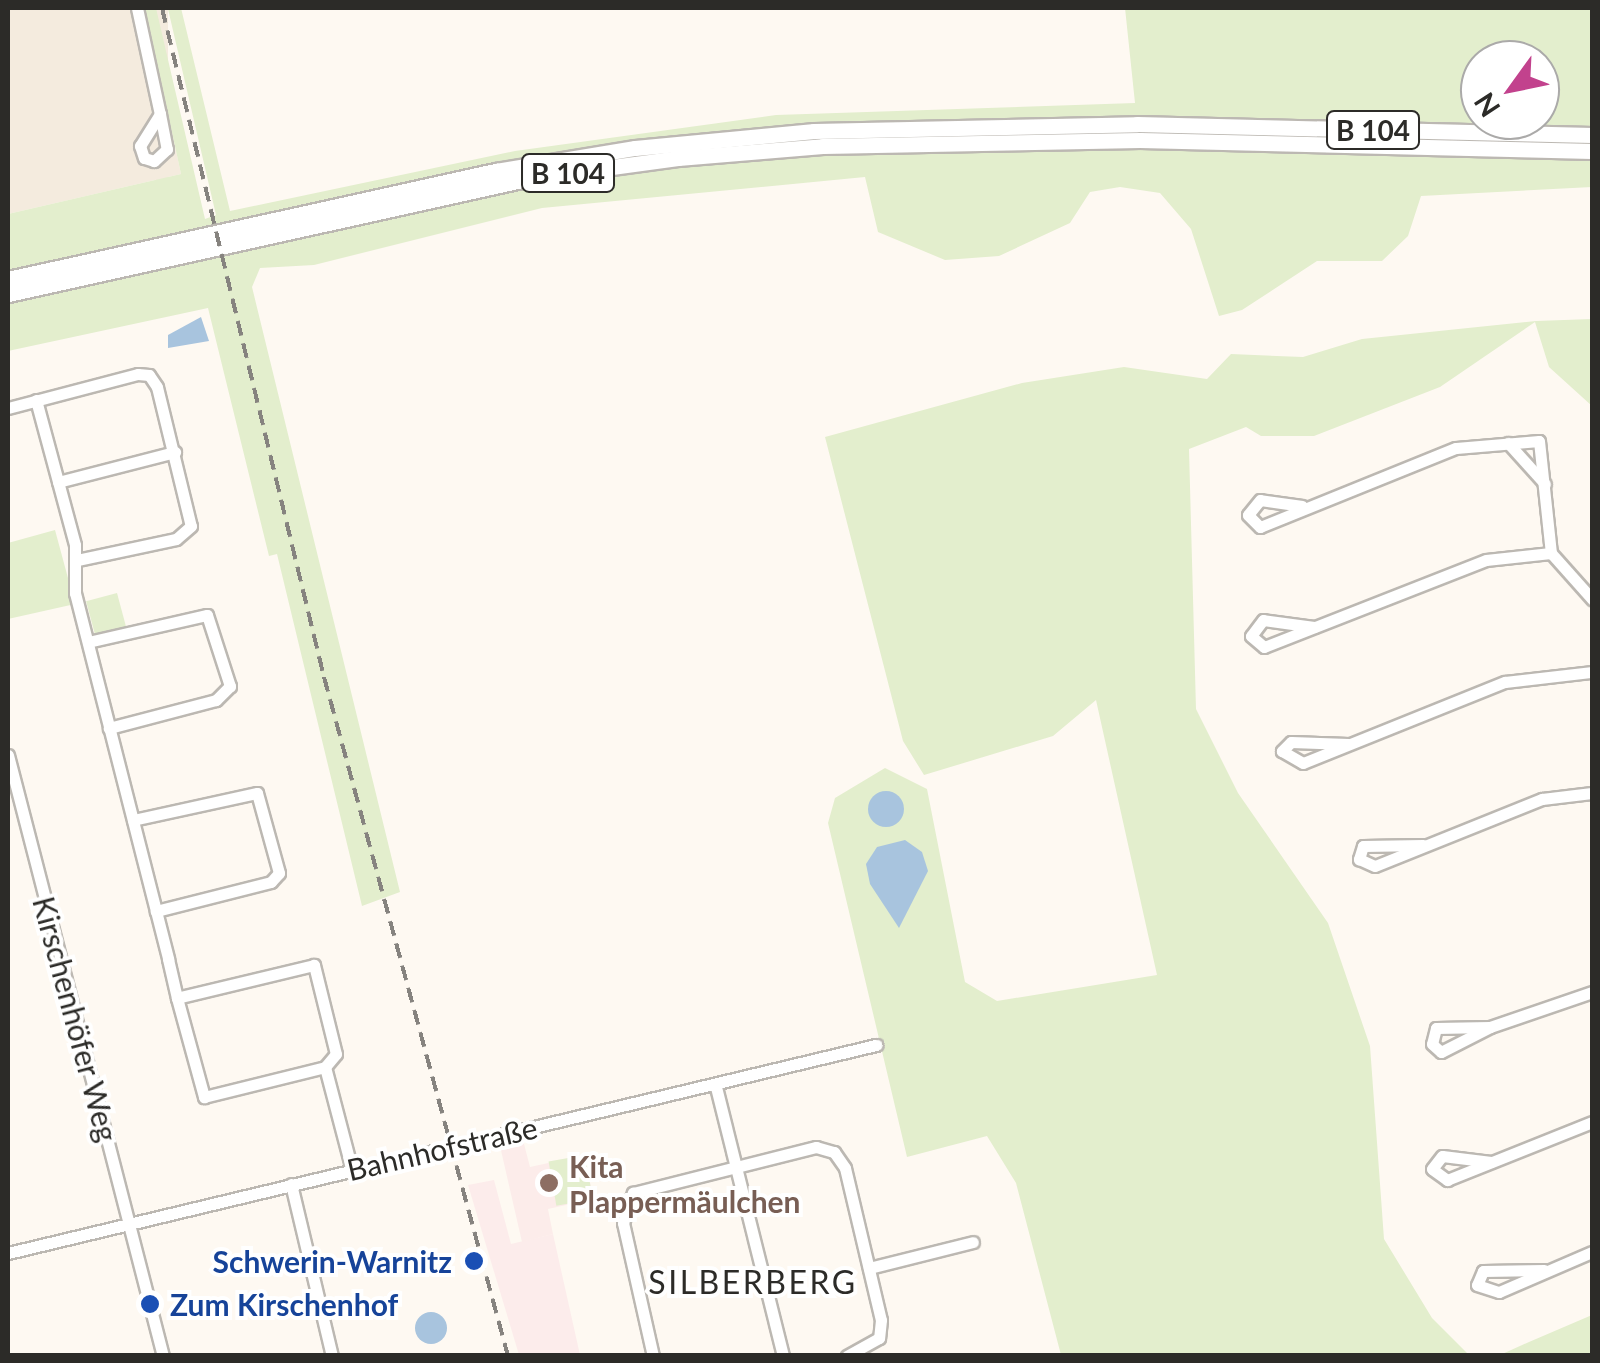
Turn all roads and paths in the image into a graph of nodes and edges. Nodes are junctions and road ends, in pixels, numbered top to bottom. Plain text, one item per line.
1 (137, 8) edge
2 (160, 114) dead end
3 (1146, 133) junction
4 (1592, 136) edge
5 (1592, 151) edge
6 (8, 278) edge
7 (8, 294) edge
8 (36, 400) junction
9 (8, 408) edge
10 (1508, 443) junction
11 (175, 452) junction
12 (58, 482) junction
13 (1545, 484) junction
14 (1302, 506) dead end
15 (1551, 553) junction
16 (78, 560) junction
17 (1592, 599) edge
18 (1314, 627) junction
19 (88, 642) junction
20 (1592, 672) edge
21 (109, 728) junction
22 (1348, 744) junction
23 (8, 756) edge
24 (1592, 793) edge
25 (133, 820) junction
26 (1423, 844) junction
27 (156, 911) junction
28 (1592, 992) edge
29 (178, 998) junction
30 (1490, 1027) dead end
31 (876, 1045) dead end
32 (325, 1067) junction
33 (716, 1086) junction
34 (1592, 1122) edge
35 (1492, 1162) dead end
36 (736, 1166) junction
37 (352, 1170) junction
38 (291, 1184) junction
39 (129, 1224) junction
40 (973, 1242) dead end
41 (1592, 1252) edge
42 (8, 1253) edge
43 (869, 1268) junction
44 (1544, 1270) junction
45 (163, 1356) edge
46 (332, 1356) edge
47 (653, 1356) edge
48 (783, 1356) edge
49 (847, 1356) edge

1 - 2 street
3 - 4 highway, B 104
3 - 5 highway, B 104
3 - 6 highway, B 104
3 - 7 highway, B 104
8 - 9 street
8 - 11 street
8 - 12 street
10 - 13 street
10 - 13 street
10 - 14 street
11 - 12 street
11 - 16 street
12 - 16 street
13 - 15 street
15 - 17 street
15 - 18 street
16 - 19 street
18 - 18 street
19 - 21 street
19 - 21 street
20 - 22 street
21 - 25 street
22 - 22 street
23 - 39 street, Kirschenhöfer Weg
24 - 26 street
25 - 27 street
25 - 27 street
26 - 26 street
27 - 29 street
28 - 30 street
29 - 32 street
29 - 32 street
31 - 33 street, Bahnhofstraße
32 - 37 street
33 - 36 street
33 - 37 street, Bahnhofstraße
34 - 35 street
36 - 43 street
36 - 47 street
36 - 48 street
37 - 38 street, Bahnhofstraße
38 - 39 street, Bahnhofstraße
38 - 46 street
39 - 42 street, Bahnhofstraße
39 - 45 street
40 - 43 street
41 - 44 street
43 - 49 street
44 - 44 street

